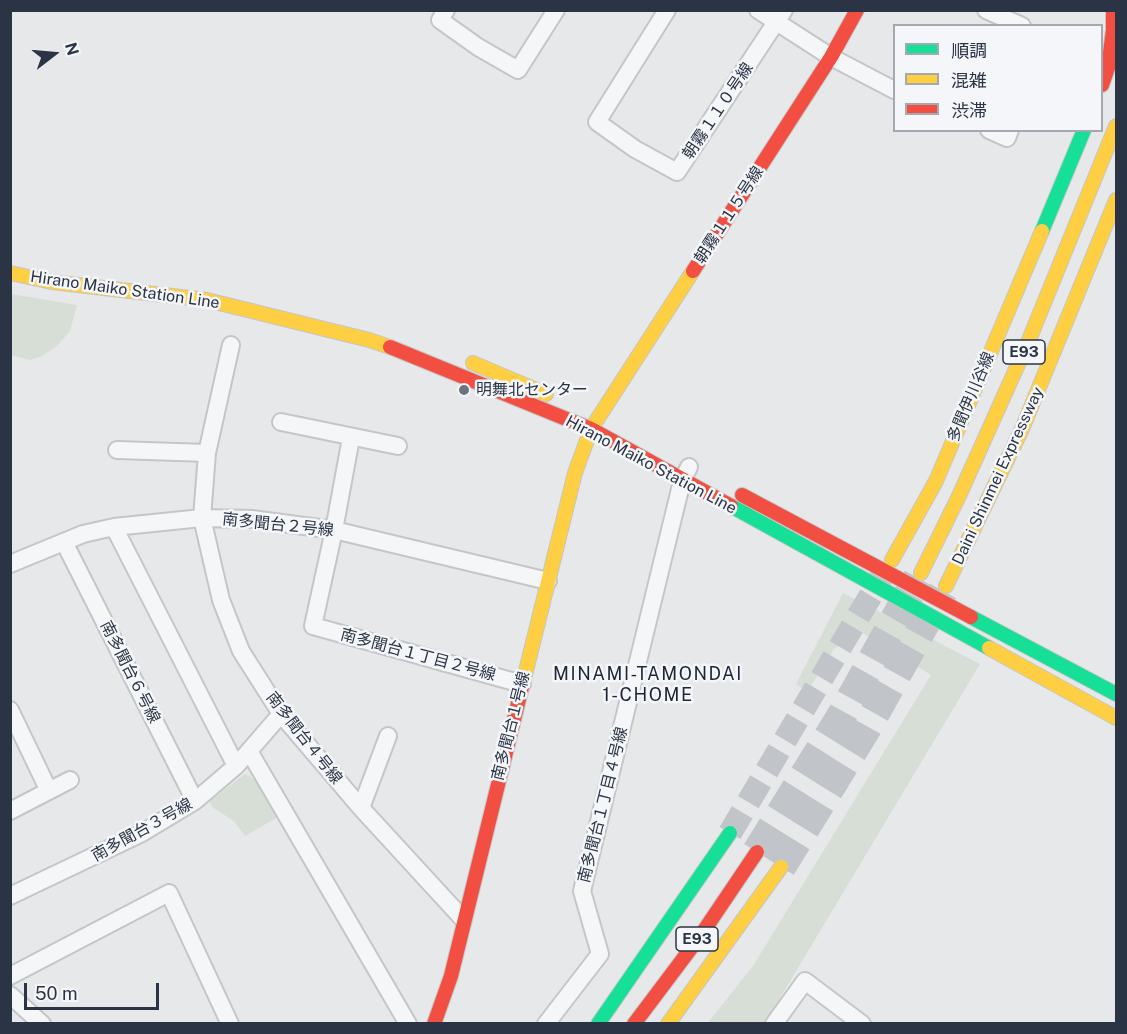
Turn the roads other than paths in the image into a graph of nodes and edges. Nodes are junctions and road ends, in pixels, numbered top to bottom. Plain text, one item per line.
1 (446, 10) edge
2 (556, 10) edge
3 (667, 10) edge
4 (758, 10) edge
5 (857, 10) edge
6 (986, 10) edge
7 (1113, 10) edge
8 (780, 17) edge
9 (1018, 24) edge
10 (831, 57) junction
11 (1103, 80) edge
12 (893, 89) edge
13 (1116, 126) edge
14 (994, 132) edge
15 (1009, 132) edge
16 (1083, 132) edge
17 (1116, 200) edge
18 (10, 273) edge
19 (118, 276) dead end
20 (260, 299) dead end
21 (302, 309) dead end
22 (388, 332) dead end
23 (231, 345) dead end
24 (461, 358) dead end
25 (555, 398) dead end
26 (577, 408) dead end
27 (281, 422) dead end
28 (595, 424) junction
29 (351, 438) junction
30 (398, 446) dead end
31 (117, 450) dead end
32 (659, 450) dead end
33 (207, 453) junction
34 (688, 470) junction
35 (730, 488) dead end
36 (202, 518) junction
37 (114, 527) junction
38 (334, 530) junction
39 (64, 542) junction
40 (892, 560) tunnel mouth
41 (10, 564) edge
42 (921, 573) tunnel mouth
43 (548, 581) junction
44 (946, 586) tunnel mouth
45 (522, 684) junction
46 (1116, 694) edge
47 (10, 710) edge
48 (281, 714) junction
49 (1116, 718) edge
50 (388, 736) dead end
51 (249, 751) junction
52 (236, 766) junction
53 (70, 780) dead end
54 (49, 791) junction
55 (195, 801) junction
56 (361, 808) junction
57 (10, 811) edge
58 (730, 833) tunnel mouth
59 (757, 852) tunnel mouth
60 (781, 867) tunnel mouth
61 (10, 896) edge
62 (463, 919) junction
63 (10, 976) edge
64 (10, 995) edge
65 (42, 1023) edge
66 (230, 1023) edge
67 (408, 1023) edge
68 (434, 1023) edge
69 (546, 1023) edge
70 (598, 1023) edge
71 (634, 1023) edge
72 (668, 1023) edge
73 (774, 1023) edge
74 (862, 1023) edge

1 - 2 street
3 - 8 street, 朝霧１１０号線
4 - 8 street
5 - 10 main road, 朝霧１１５号線
6 - 9 street
7 - 11 main road
8 - 10 street
10 - 12 street
10 - 28 main road, 朝霧１１５号線
13 - 42 main road, Daini Shinmei Expressway / E93
14 - 15 street
16 - 40 main road, 多聞伊川谷線
17 - 44 main road, Daini Shinmei Expressway / E93
18 - 28 main road, Hirano Maiko Station Line
19 - 20 main road, Hirano Maiko Station Line
21 - 22 main road
23 - 33 street, 南多聞台４号線
24 - 25 main road, Hirano Maiko Station Line
26 - 28 main road, Hirano Maiko Station Line
27 - 29 street
28 - 32 main road, Hirano Maiko Station Line
28 - 34 main road, Hirano Maiko Station Line
28 - 43 main road, 南多聞台１号線
29 - 30 street
29 - 38 street
31 - 33 street
33 - 36 street, 南多聞台４号線
34 - 49 main road, Hirano Maiko Station Line
34 - 69 street, 南多聞台１丁目４号線
35 - 46 main road, Hirano Maiko Station Line
36 - 37 street, 南多聞台２号線
36 - 38 street, 南多聞台２号線
36 - 48 street, 南多聞台４号線
37 - 39 street, 南多聞台２号線
37 - 52 street
38 - 43 street, 南多聞台２号線
38 - 45 street, 南多聞台１丁目２号線
39 - 41 street, 南多聞台２号線
39 - 55 street, 南多聞台６号線
43 - 45 main road, 南多聞台１号線
45 - 62 main road, 南多聞台１号線
47 - 54 street
48 - 51 street, 南多聞台３号線
48 - 56 street, 南多聞台４号線
50 - 56 street
51 - 52 street, 南多聞台３号線
51 - 67 street
52 - 55 street, 南多聞台３号線
53 - 54 street
54 - 57 street
55 - 61 street, 南多聞台３号線
56 - 62 street, 南多聞台４号線
58 - 70 main road
59 - 71 main road, E93
60 - 72 main road, E93
62 - 68 main road, 南多聞台１号線
63 - 66 street
64 - 65 street
73 - 74 street

